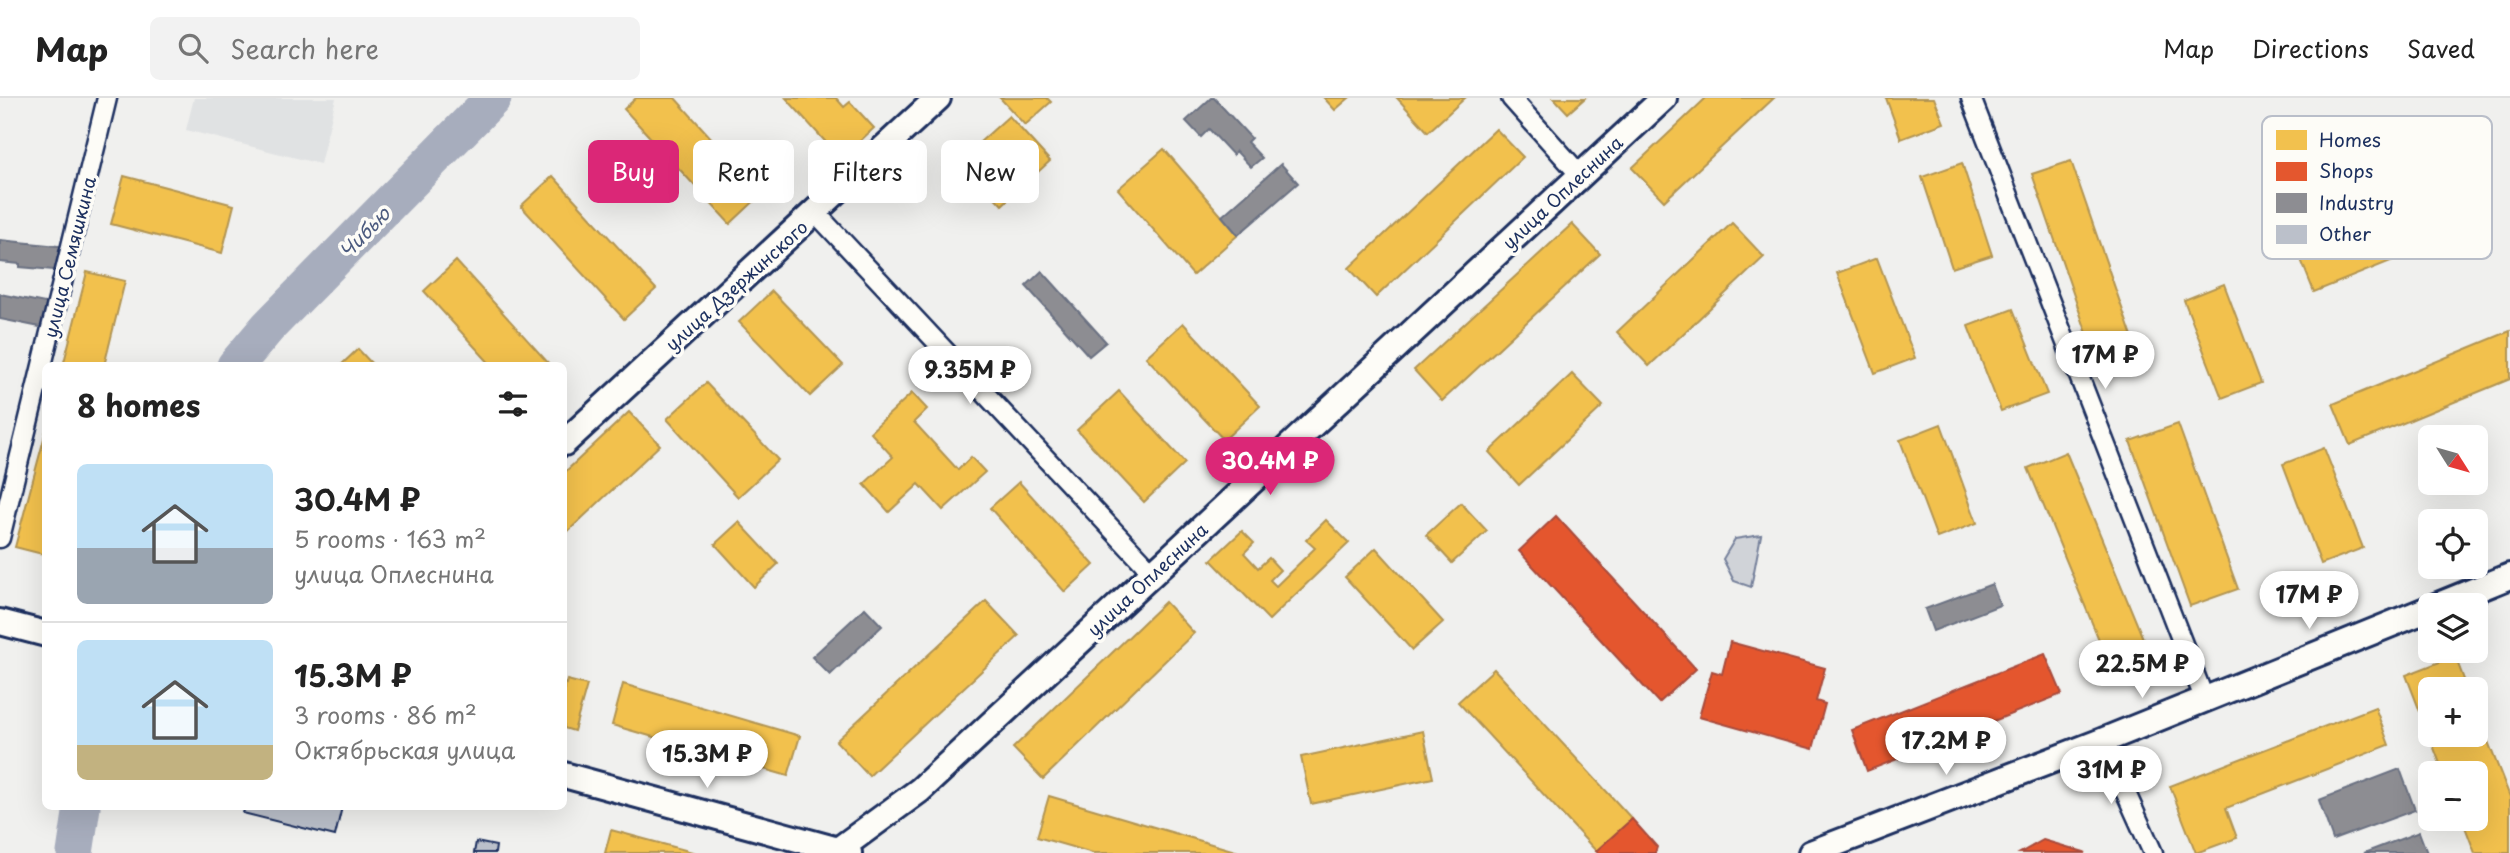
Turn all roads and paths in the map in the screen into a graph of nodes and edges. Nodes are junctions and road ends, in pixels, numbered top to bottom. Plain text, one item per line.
1 (107, 98) edge
2 (939, 98) edge
3 (1511, 98) edge
4 (1664, 98) edge
5 (1970, 98) edge
6 (1580, 175) junction
7 (815, 212) junction
8 (43, 362) edge
9 (42, 365) edge
10 (567, 440) edge
11 (0, 538) edge
12 (1153, 573) junction
13 (2510, 576) edge
14 (2468, 593) edge
15 (2418, 613) edge
16 (0, 622) edge
17 (42, 633) edge
18 (2204, 698) junction
19 (2097, 743) junction
20 (567, 776) edge
21 (841, 852) edge
22 (1811, 853) edge
23 (2153, 853) edge

1 - 8 street, улица Семяшкина
2 - 7 street, улица Дзержинского
3 - 6 street
4 - 6 street, улица Оплеснина
5 - 18 street
6 - 12 street, улица Оплеснина
7 - 10 street, улица Дзержинского
7 - 12 street
9 - 11 street, улица Семяшкина
12 - 21 street, улица Оплеснина
13 - 14 street
15 - 18 street
16 - 17 street
18 - 19 street
19 - 22 street
19 - 23 street
20 - 21 street

